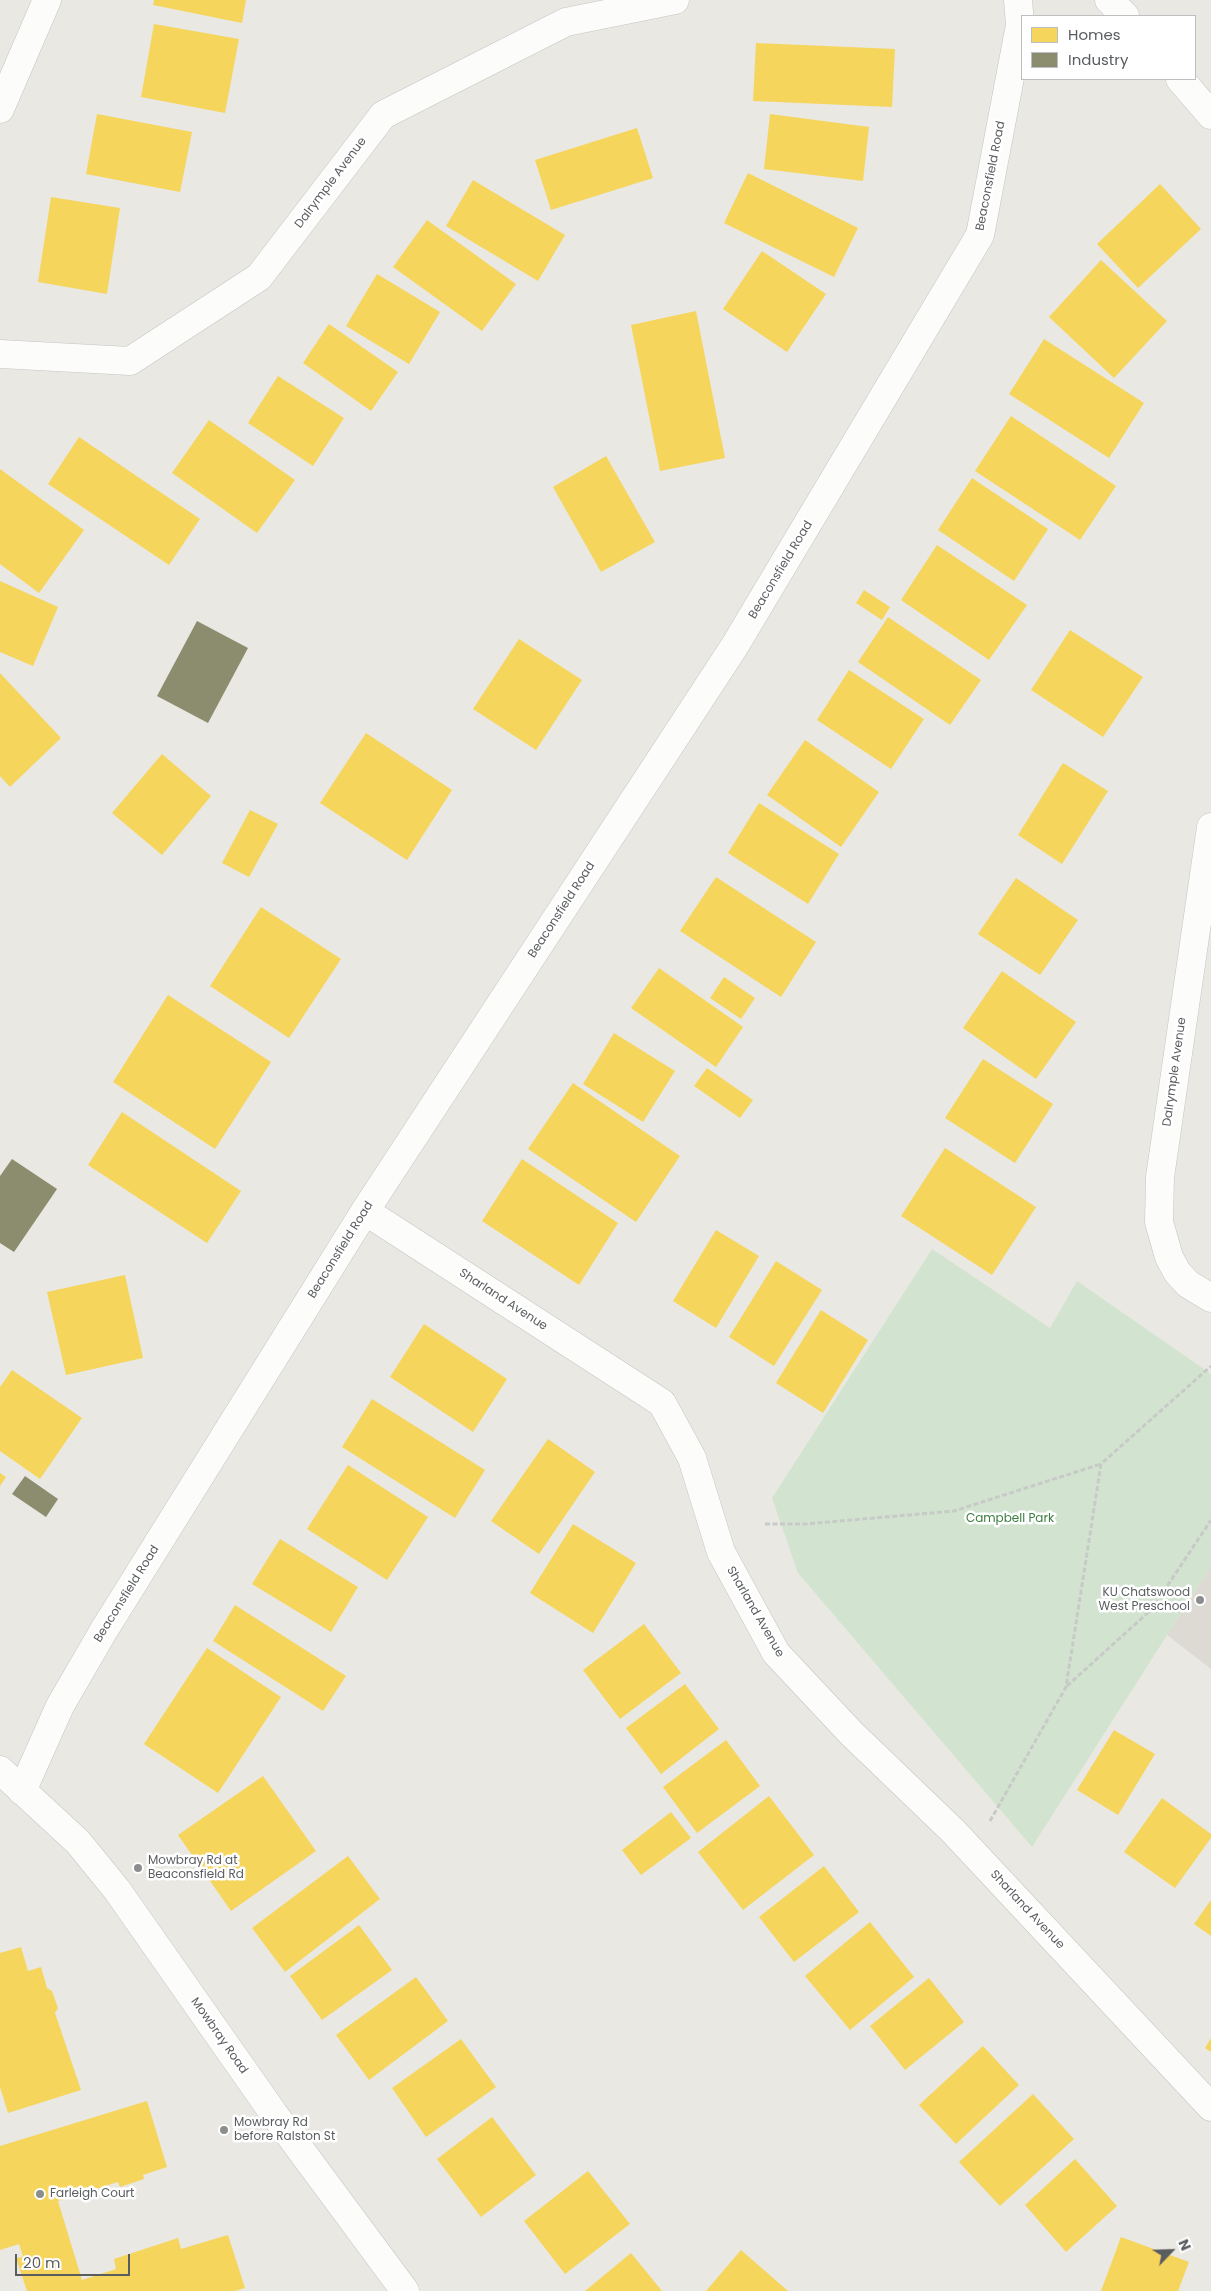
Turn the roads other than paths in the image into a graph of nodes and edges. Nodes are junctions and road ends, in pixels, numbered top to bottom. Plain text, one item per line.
1 (47, 0) edge
2 (675, 0) edge
3 (1018, 0) edge
4 (1029, 0) edge
5 (1035, 0) edge
6 (1109, 0) edge
7 (1124, 15) edge
8 (1181, 80) edge
9 (0, 109) edge
10 (1211, 115) edge
11 (0, 354) edge
12 (1211, 827) edge
13 (365, 1211) junction
14 (1211, 1298) edge
15 (0, 1770) edge
16 (11, 1794) edge
17 (1211, 2107) edge
18 (404, 2291) edge

1 - 9 street
2 - 11 street, Dalrymple Avenue
3 - 13 street, Beaconsfield Road
4 - 5 street
6 - 7 street
8 - 10 street
12 - 14 street, Dalrymple Avenue
13 - 16 street, Beaconsfield Road
13 - 17 street, Sharland Avenue
15 - 16 street, Mowbray Road
16 - 18 street, Mowbray Road

